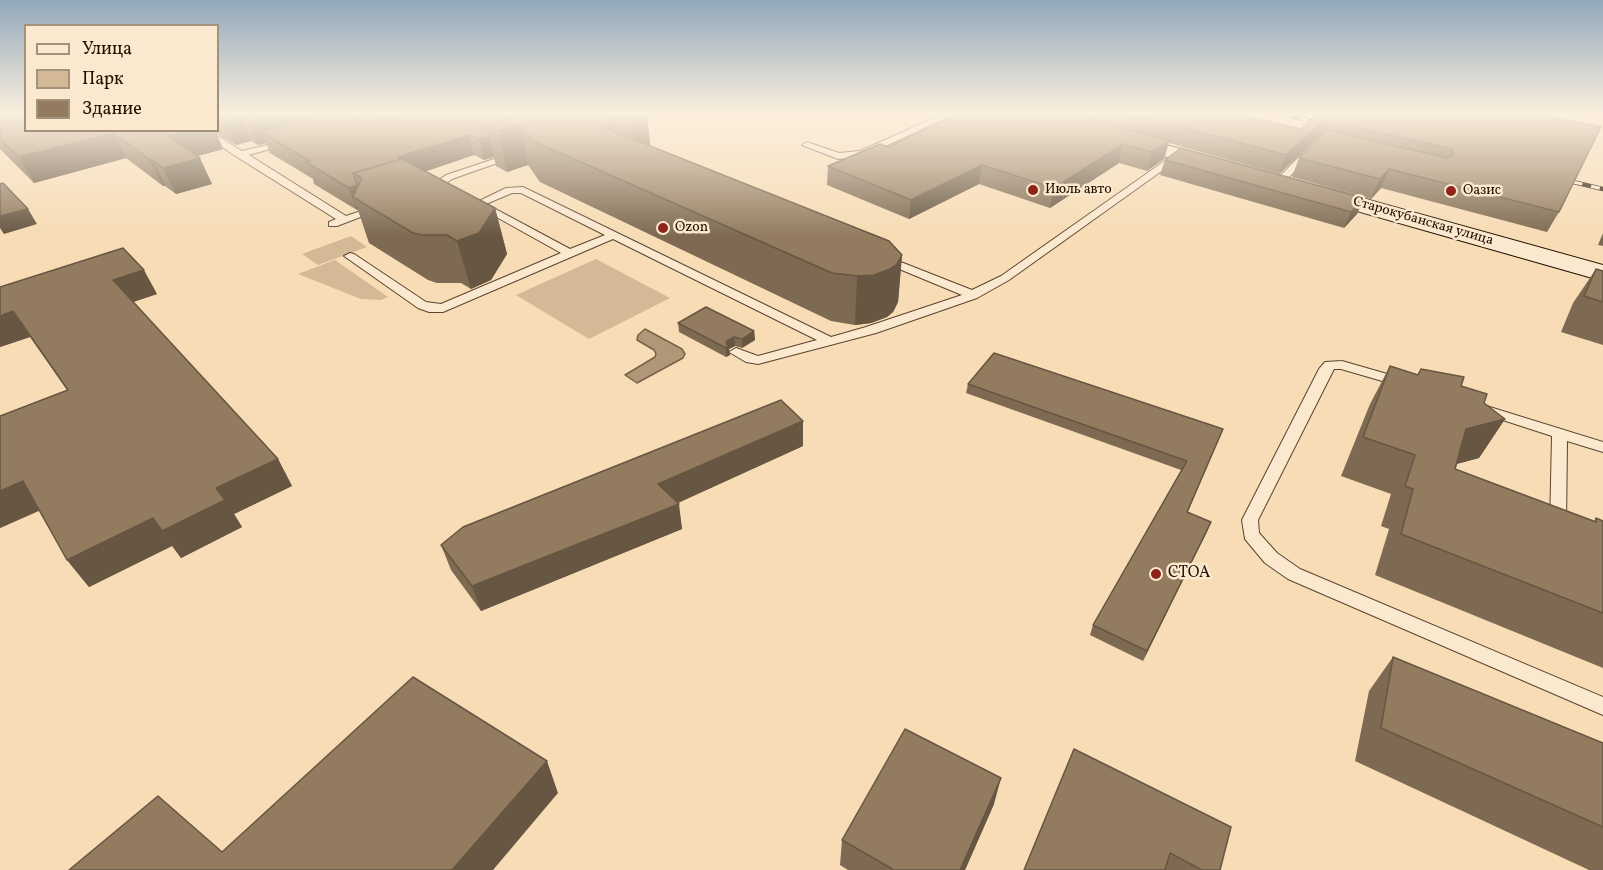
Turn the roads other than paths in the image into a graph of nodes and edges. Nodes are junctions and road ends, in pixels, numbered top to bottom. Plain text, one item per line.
1 (240, 155) edge
2 (516, 155) edge
3 (834, 155) edge
4 (855, 155) edge
5 (1179, 155) edge
6 (1182, 155) edge
7 (1296, 155) edge
8 (1257, 176) junction
9 (418, 195) edge
10 (387, 206) edge
11 (345, 220) junction
12 (333, 224) dead end
13 (614, 235) junction
14 (570, 254) junction
15 (875, 255) edge
16 (350, 256) dead end
17 (1603, 273) edge
18 (973, 295) junction
19 (829, 341) junction
20 (740, 349) edge
21 (1417, 388) edge
22 (1461, 402) edge
23 (1560, 434) junction
24 (1603, 447) edge
25 (1558, 528) edge
26 (1603, 706) edge

1 - 11 lane
2 - 9 lane
3 - 4 lane
5 - 18 lane
6 - 8 street, Старокубанская улица
7 - 8 lane
8 - 17 street, Старокубанская улица
10 - 11 lane
11 - 12 lane
13 - 14 lane
13 - 14 lane
13 - 19 lane
14 - 16 lane
15 - 18 lane
18 - 19 lane
19 - 20 lane
21 - 26 lane
22 - 23 lane
23 - 24 lane
23 - 25 lane

